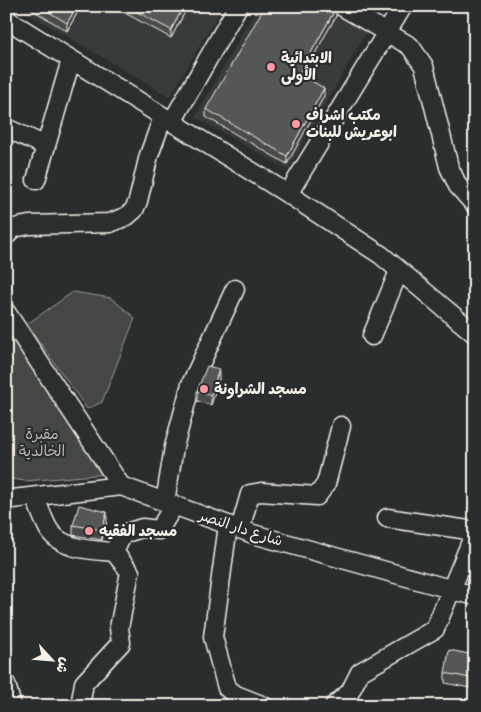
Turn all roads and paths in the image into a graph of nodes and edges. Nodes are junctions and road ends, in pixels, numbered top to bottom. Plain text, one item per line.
1 (238, 6) edge
2 (341, 6) edge
3 (403, 6) edge
4 (6, 19) edge
5 (387, 32) junction
6 (71, 60) junction
7 (168, 120) junction
8 (6, 128) edge
9 (44, 145) junction
10 (36, 180) dead end
11 (288, 194) junction
12 (475, 205) edge
13 (6, 236) edge
14 (399, 271) junction
15 (235, 289) dead end
16 (6, 312) edge
17 (475, 334) edge
18 (372, 336) dead end
19 (341, 426) dead end
20 (121, 486) junction
21 (35, 497) junction
22 (6, 498) edge
23 (169, 504) junction
24 (388, 518) dead end
25 (234, 527) junction
26 (475, 531) edge
27 (114, 552) junction
28 (450, 589) junction
29 (475, 596) edge
30 (6, 684) edge
31 (12, 706) edge
32 (80, 706) edge
33 (264, 706) edge
34 (334, 706) edge

1 - 7 street
2 - 5 street
3 - 5 street
4 - 6 street
5 - 11 street
5 - 12 street
6 - 7 street
6 - 9 street
7 - 11 street
7 - 13 street
8 - 9 street
9 - 10 street
11 - 14 street
14 - 17 street
14 - 18 street
15 - 23 street
16 - 20 street
19 - 25 street
20 - 21 street, شارع دار النصر
20 - 23 street, شارع دار النصر
21 - 22 street, شارع دار النصر
21 - 27 street
23 - 25 street, شارع دار النصر
23 - 27 street
24 - 26 street
25 - 28 street, شارع دار النصر
25 - 33 street
26 - 28 street
27 - 32 street
28 - 29 street, شارع دار النصر
28 - 34 street
30 - 31 street

